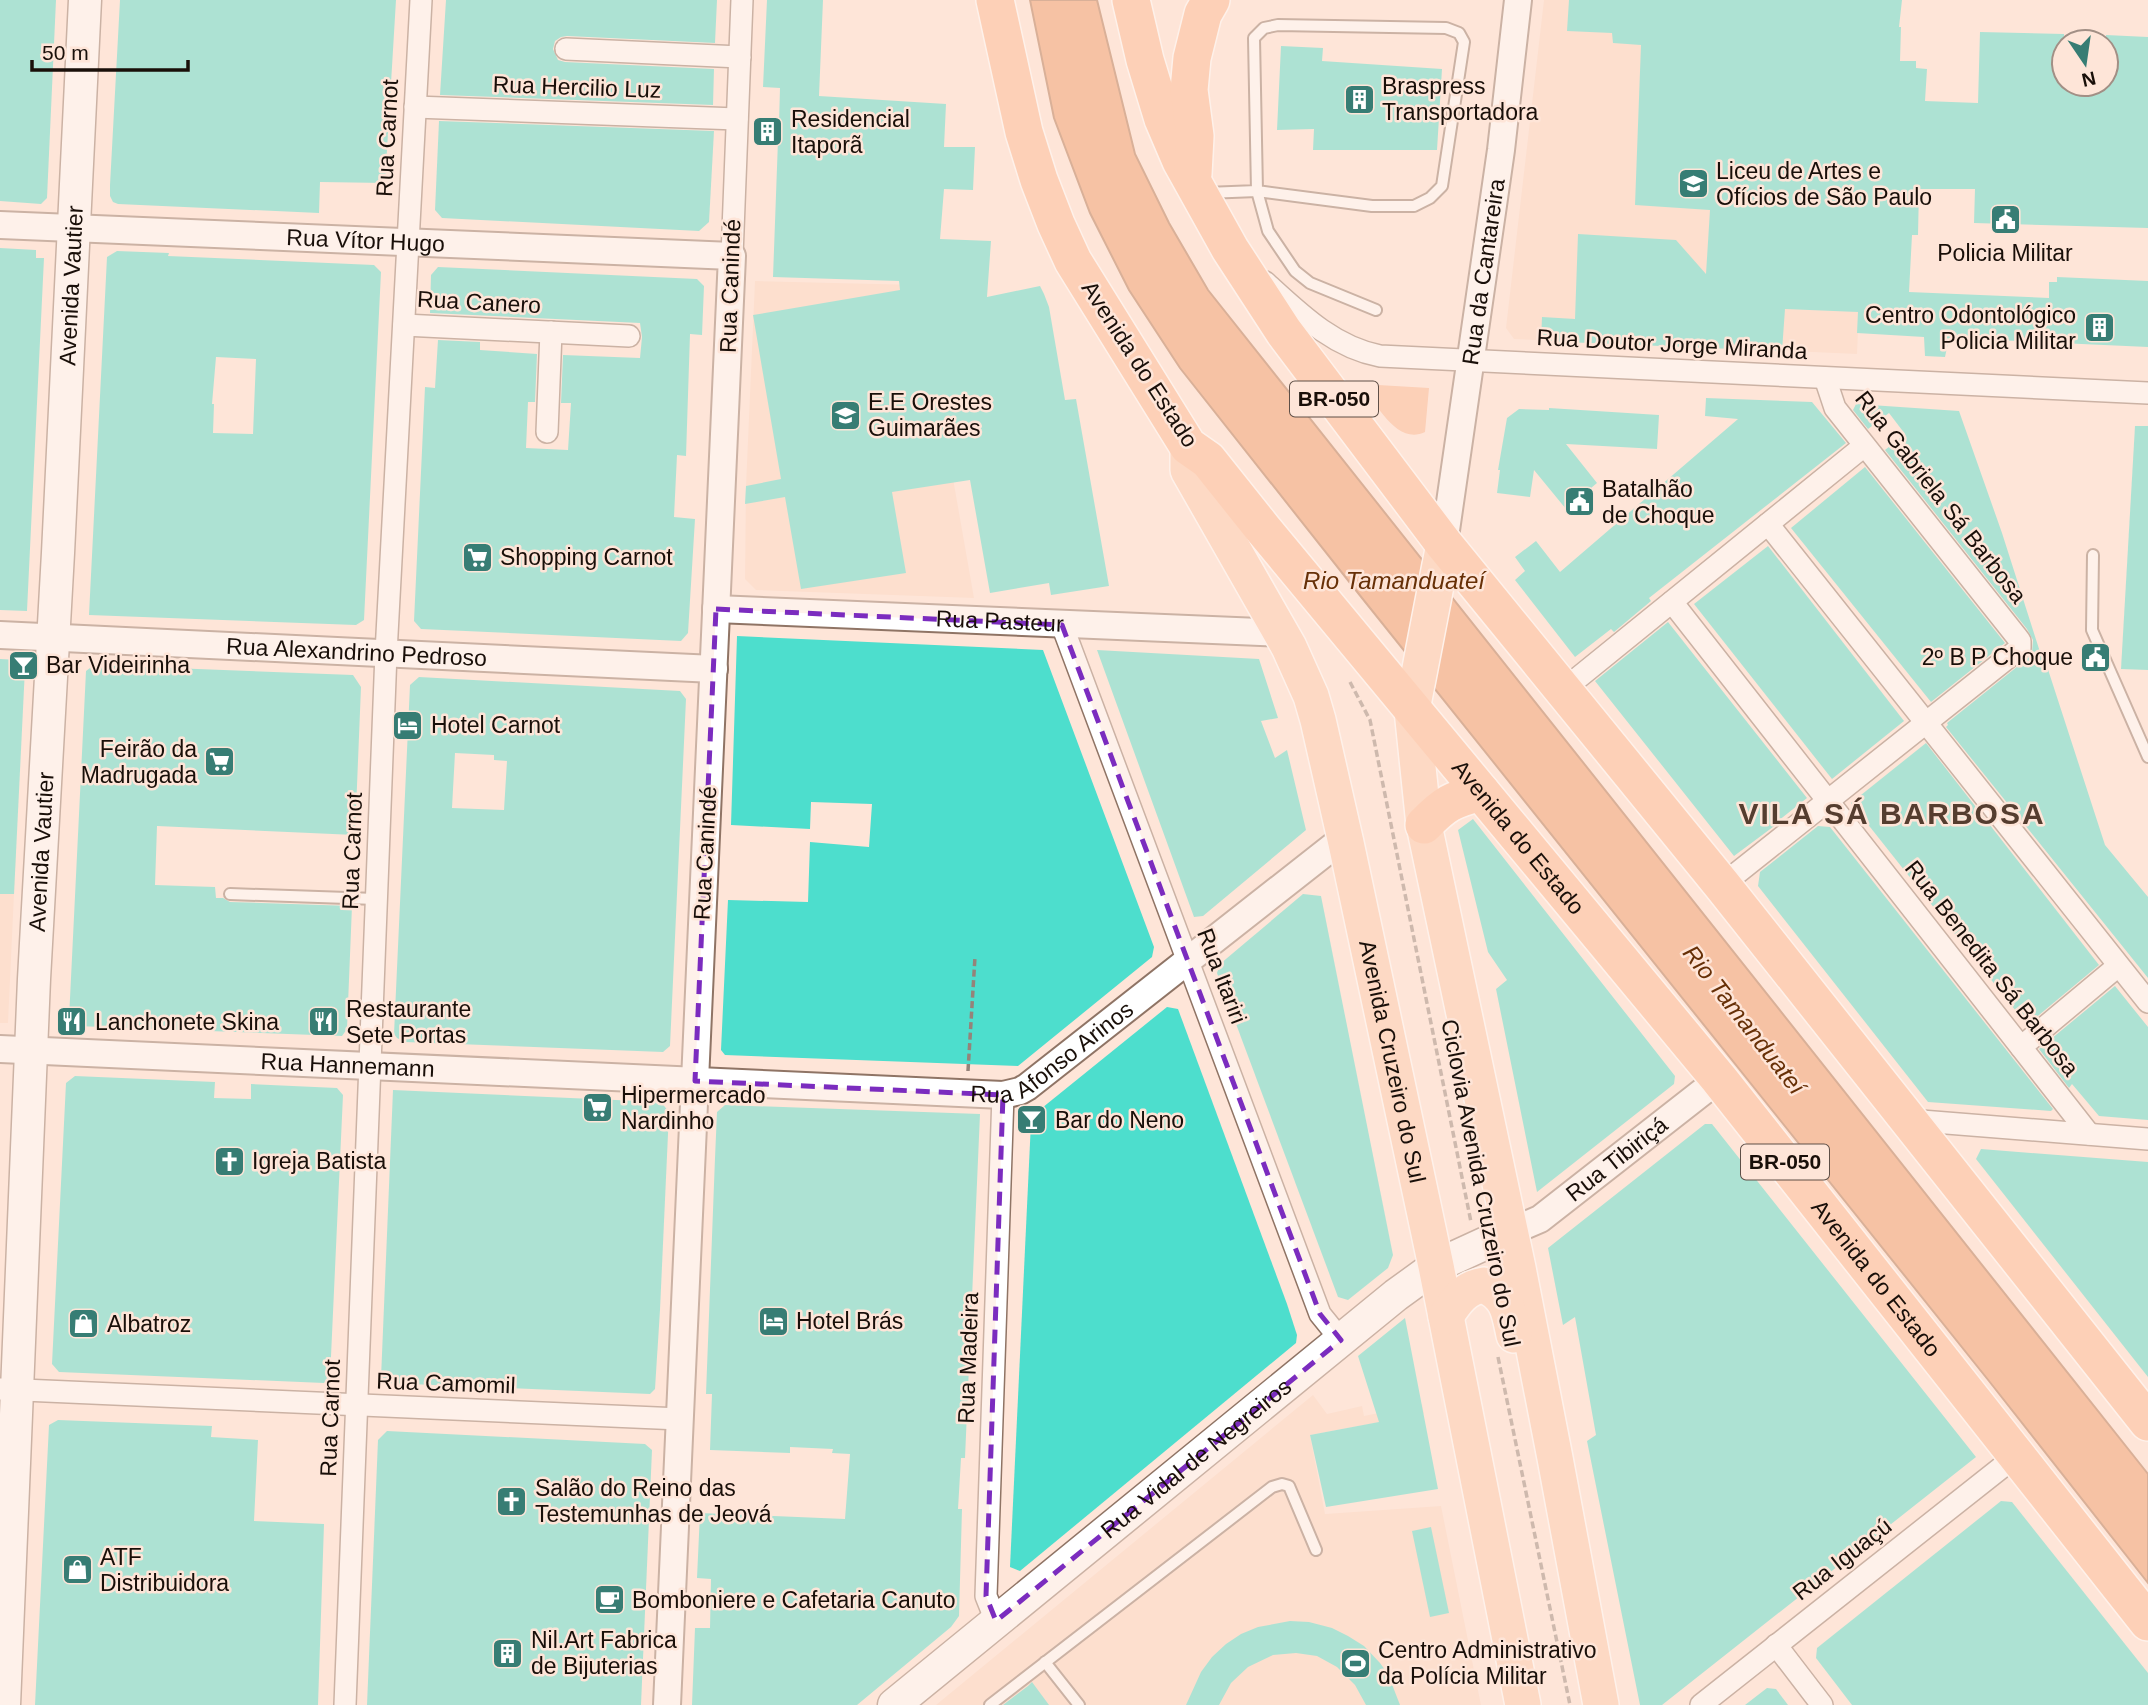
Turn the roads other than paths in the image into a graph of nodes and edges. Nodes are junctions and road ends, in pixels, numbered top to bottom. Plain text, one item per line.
1 (85, 0) edge
2 (421, 0) edge
3 (742, 0) edge
4 (995, 0) edge
5 (1131, 0) edge
6 (1211, 0) edge
7 (1518, 0) edge
8 (566, 49) dead end
9 (740, 57) junction
10 (415, 107) junction
11 (737, 119) junction
12 (1196, 187) junction
13 (1257, 191) junction
14 (0, 225) edge
15 (74, 228) junction
16 (408, 242) junction
17 (1230, 249) junction
18 (732, 256) junction
19 (1376, 310) dead end
20 (404, 324) junction
21 (551, 332) junction
22 (629, 336) dead end
23 (1471, 361) junction
24 (1825, 378) junction
25 (2148, 393) edge
26 (547, 432) dead end
27 (1188, 446) junction
28 (1864, 446) junction
29 (1768, 524) junction
30 (1444, 544) junction
31 (2093, 555) dead end
32 (1672, 602) junction
33 (716, 609) junction
34 (1062, 625) junction
35 (1282, 633) junction
36 (0, 635) edge
37 (52, 638) junction
38 (386, 653) junction
39 (714, 669) junction
40 (1563, 690) junction
41 (1412, 710) junction
42 (1926, 723) junction
43 (2148, 757) edge
44 (1481, 792) junction
45 (1828, 801) junction
46 (1424, 825) junction
47 (1345, 837) junction
48 (1722, 886) junction
49 (230, 894) dead end
50 (376, 899) junction
51 (1188, 960) junction
52 (2118, 965) junction
53 (2148, 1002) edge
54 (2021, 1047) junction
55 (0, 1049) edge
56 (31, 1050) junction
57 (370, 1066) junction
58 (1719, 1079) junction
59 (695, 1080) junction
60 (1003, 1095) junction
61 (1909, 1120) junction
62 (2089, 1134) junction
63 (2148, 1139) edge
64 (1510, 1232) junction
65 (1436, 1266) junction
66 (1446, 1316) junction
67 (1341, 1340) junction
68 (8, 1390) edge
69 (357, 1406) junction
70 (680, 1419) junction
71 (2148, 1422) edge
72 (2016, 1455) junction
73 (1555, 1458) junction
74 (1316, 1550) dead end
75 (996, 1621) junction
76 (2148, 1622) edge
77 (1776, 1645) junction
78 (1045, 1662) junction
79 (4, 1705) edge
80 (345, 1705) edge
81 (667, 1705) edge
82 (894, 1705) edge
83 (990, 1705) edge
84 (1079, 1705) edge
85 (1523, 1705) edge
86 (1601, 1705) edge
87 (1701, 1705) edge
88 (1822, 1705) edge

1 - 15 main road, Avenida Vautier
2 - 10 street, Rua Carnot
3 - 9 street, Rua Canindé
4 - 27 highway, Avenida do Estado / BR-050
5 - 12 highway, BR-050
6 - 12 highway
7 - 23 street, Rua da Cantareira
8 - 9 street
9 - 11 street, Rua Canindé
10 - 11 street, Rua Hercilio Luz
10 - 16 street, Rua Carnot
11 - 18 street, Rua Canindé
12 - 13 lane
12 - 17 highway, BR-050
13 - 13 lane
13 - 19 lane
14 - 15 street, Rua Vítor Hugo
15 - 16 street, Rua Vítor Hugo
15 - 37 main road, Avenida Vautier
16 - 18 street, Rua Vítor Hugo
16 - 20 street, Rua Carnot
17 - 23 street, Rua Doutor Jorge Miranda
17 - 30 highway, BR-050
18 - 33 street, Rua Canindé
20 - 21 street, Rua Canero
20 - 38 street, Rua Carnot
21 - 22 street, Rua Canero
21 - 26 street, Rua Canero
23 - 24 street, Rua Doutor Jorge Miranda
23 - 30 street, Rua da Cantareira
24 - 25 street, Rua Doutor Jorge Miranda
24 - 28 street, Rua Gabriela Sá Barbosa
27 - 35 main road, Avenida Cruzeiro do Sul
27 - 41 highway, Avenida do Estado / BR-050
28 - 29 street
28 - 42 street, Rua Gabriela Sá Barbosa
29 - 32 street
29 - 42 street
30 - 40 highway, BR-050
30 - 41 main road
31 - 43 lane
32 - 40 street
32 - 45 street, Rua Benedita Sá Barbosa
33 - 34 street, Rua Pasteur
33 - 39 street, Rua Canindé
34 - 35 street, Rua Pasteur
34 - 51 street, Rua Itariri
35 - 47 main road, Avenida Cruzeiro do Sul
36 - 37 street, Rua Alexandrino Pedroso
37 - 38 street, Rua Alexandrino Pedroso
37 - 56 main road, Avenida Vautier
38 - 39 street, Rua Alexandrino Pedroso
38 - 50 street, Rua Carnot
39 - 59 street, Rua Canindé
40 - 48 highway, BR-050
41 - 44 highway, Avenida do Estado / BR-050
41 - 46 main road
42 - 45 street
42 - 52 street
44 - 46 highway
44 - 58 highway, Avenida do Estado / BR-050
45 - 48 street
45 - 54 street, Rua Benedita Sá Barbosa
46 - 64 main road
47 - 51 street, Rua Afonso Arinos
47 - 65 main road, Avenida Cruzeiro do Sul
48 - 61 highway, BR-050
49 - 50 lane
50 - 57 street, Rua Carnot
51 - 60 street, Rua Afonso Arinos
51 - 67 street, Rua Itariri
52 - 53 street
52 - 54 street
54 - 62 street, Rua Benedita Sá Barbosa
55 - 56 street, Rua Hannemann
56 - 57 street, Rua Hannemann
56 - 68 main road, Avenida Vautier
57 - 59 street, Rua Hannemann
57 - 69 street, Rua Carnot
58 - 64 street, Rua Tibiriçá
58 - 72 highway, Avenida do Estado / BR-050
59 - 60 street, Rua Afonso Arinos
59 - 70 street, Rua Canindé
60 - 75 street, Rua Madeira
61 - 62 street
61 - 71 highway, BR-050
62 - 63 street
64 - 65 main road, Rua Vidal de Negreiros
64 - 73 main road
65 - 66 main road, Avenida Cruzeiro do Sul
65 - 67 main road, Rua Vidal de Negreiros
66 - 73 main road
66 - 85 main road, Avenida Cruzeiro do Sul
67 - 75 main road, Rua Vidal de Negreiros
68 - 69 street, Rua Camomil
68 - 79 main road, Avenida Vautier
69 - 70 street, Rua Camomil
69 - 80 street, Rua Carnot
70 - 81 street, Rua Canindé
72 - 76 highway, Avenida do Estado / BR-050
72 - 77 street, Rua Iguaçú
73 - 86 main road
74 - 78 lane
75 - 82 main road, Rua Vidal de Negreiros
77 - 87 street, Rua Iguaçú
77 - 88 street
78 - 83 lane
78 - 84 lane

